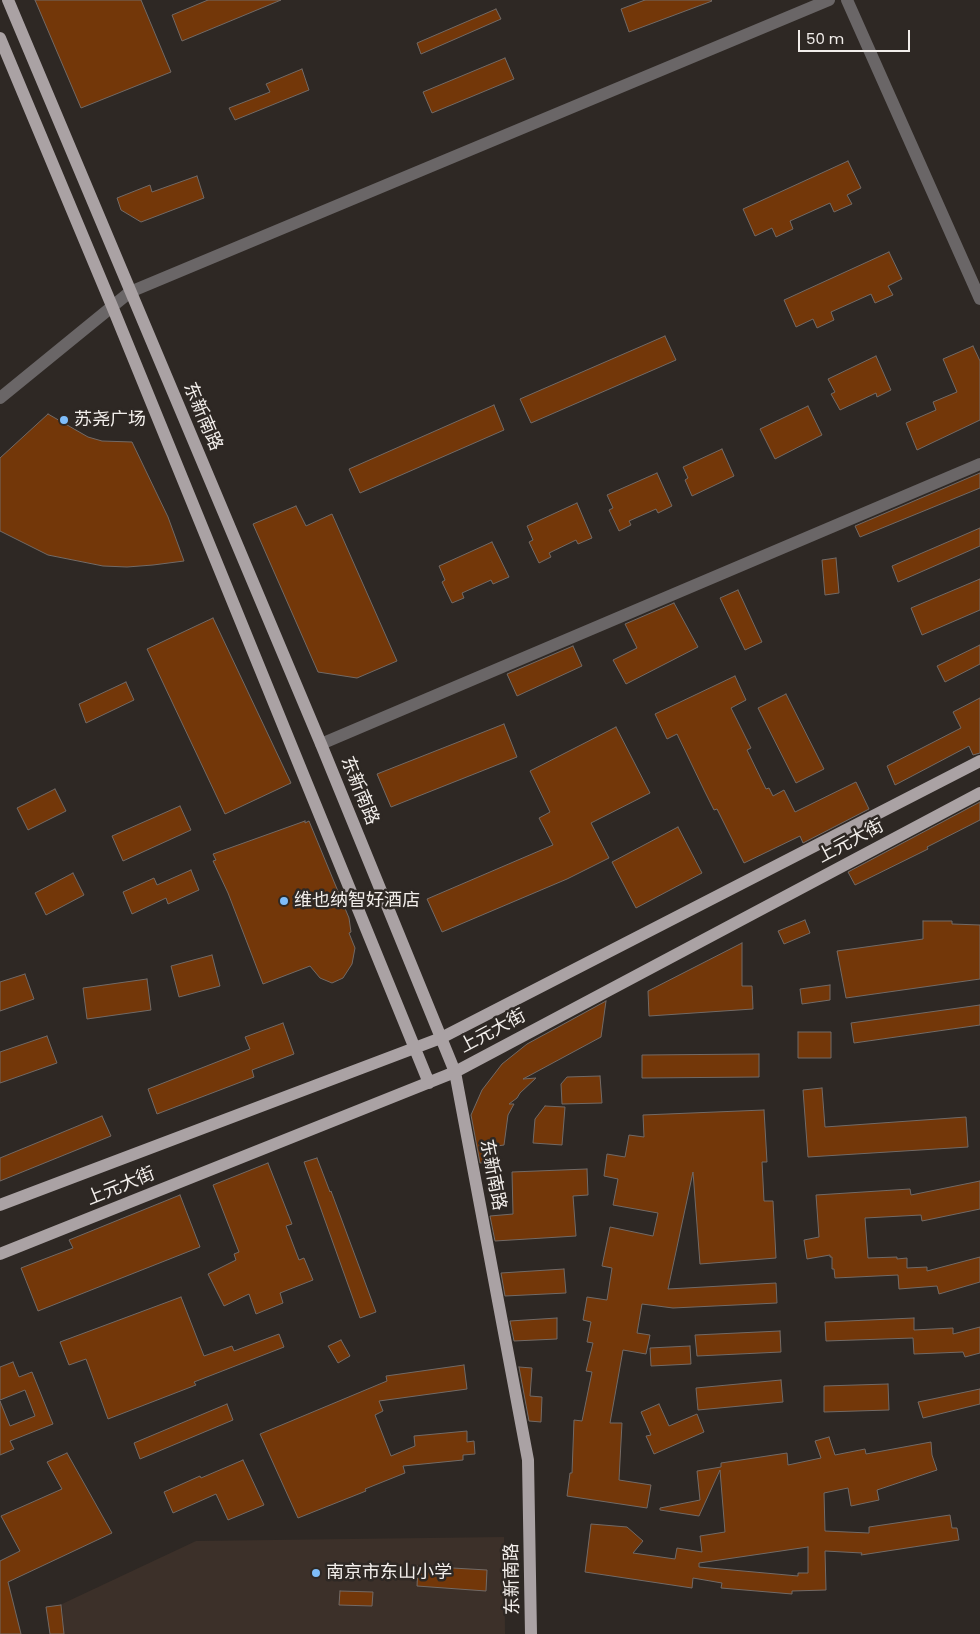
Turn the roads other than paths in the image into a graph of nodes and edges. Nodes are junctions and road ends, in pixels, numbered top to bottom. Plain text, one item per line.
1 (8, 0) edge
2 (829, 0) edge
3 (848, 0) edge
4 (0, 38) edge
5 (130, 292) junction
6 (980, 299) edge
7 (112, 306) junction
8 (0, 398) edge
9 (980, 464) edge
10 (321, 744) junction
11 (980, 761) edge
12 (980, 793) edge
13 (441, 1038) junction
14 (416, 1047) junction
15 (455, 1072) junction
16 (429, 1083) junction
17 (0, 1205) edge
18 (0, 1254) edge
19 (531, 1634) edge

1 - 5 main road, 东新南路
2 - 5 street
3 - 6 street
4 - 7 main road
5 - 7 street
5 - 10 main road, 东新南路
7 - 8 street
7 - 14 main road
9 - 10 street
10 - 13 main road, 东新南路
11 - 13 main road, 上元大街
12 - 15 main road, 上元大街
13 - 14 main road, 上元大街
13 - 15 main road, 东新南路
14 - 16 main road
14 - 17 main road, 上元大街
15 - 16 main road, 上元大街
15 - 19 main road, 东新南路
16 - 18 main road, 上元大街

